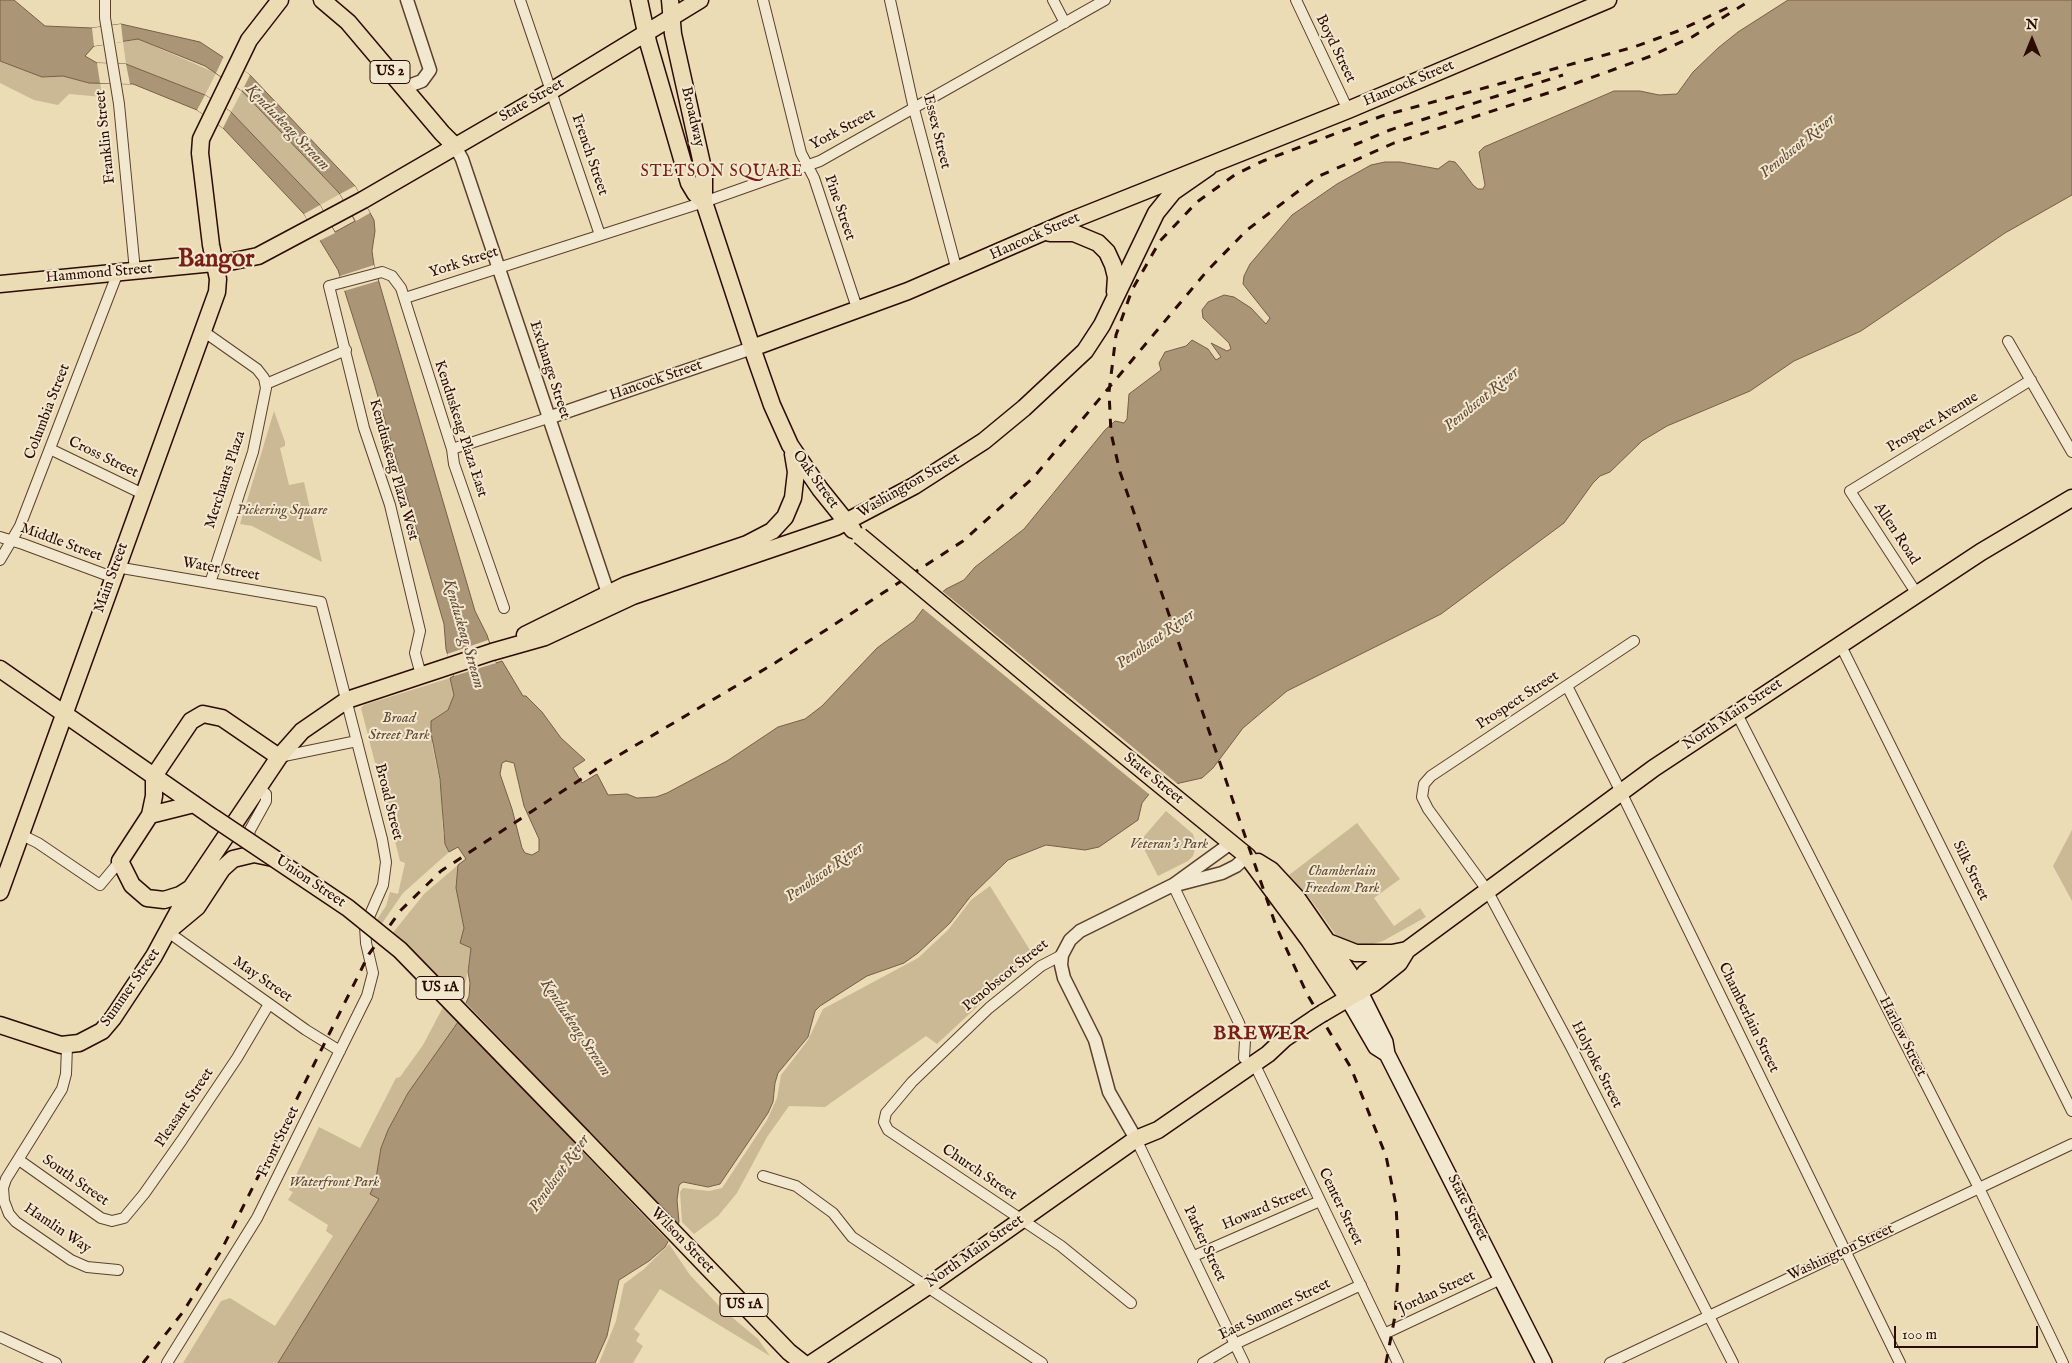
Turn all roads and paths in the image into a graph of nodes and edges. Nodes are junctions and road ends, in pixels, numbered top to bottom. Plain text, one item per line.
1 (105, 0) edge
2 (280, 0) edge
3 (322, 0) edge
4 (407, 0) edge
5 (520, 0) edge
6 (639, 0) edge
7 (670, 0) edge
8 (700, 0) edge
9 (763, 0) edge
10 (890, 0) edge
11 (1053, 0) edge
12 (1105, 0) edge
13 (1296, 0) edge
14 (1608, 0) edge
15 (671, 18) junction
16 (1065, 23) junction
17 (646, 33) junction
18 (402, 88) junction
19 (551, 91) junction
20 (914, 109) junction
21 (1348, 110) junction
22 (455, 146) junction
23 (807, 166) junction
24 (1208, 167) junction
25 (704, 202) junction
26 (355, 204) joint
27 (600, 235) junction
28 (1035, 236) junction
29 (215, 263) junction
30 (497, 267) junction
31 (135, 271) junction
32 (956, 271) junction
33 (118, 272) junction
34 (376, 273) joint
35 (0, 284) edge
36 (405, 298) junction
37 (1114, 299) junction
38 (858, 311) junction
39 (203, 331) junction
40 (2008, 341) dead end
41 (752, 348) junction
42 (346, 350) junction
43 (2031, 380) junction
44 (266, 384) junction
45 (548, 418) junction
46 (790, 445) junction
47 (50, 449) junction
48 (452, 449) junction
49 (2072, 452) edge
50 (1850, 491) joint
51 (143, 494) junction
52 (2072, 498) edge
53 (846, 522) junction
54 (0, 538) edge
55 (12, 541) junction
56 (0, 560) edge
57 (114, 572) junction
58 (210, 583) junction
59 (1916, 594) junction
60 (610, 600) junction
61 (321, 602) joint
62 (504, 608) dead end
63 (1634, 641) dead end
64 (1840, 644) junction
65 (0, 670) edge
66 (421, 675) junction
67 (1567, 686) junction
68 (347, 700) junction
69 (1059, 702) joint
70 (1736, 712) junction
71 (64, 714) junction
72 (357, 741) junction
73 (279, 758) junction
74 (154, 776) junction
75 (259, 788) junction
76 (1422, 789) joint
77 (1621, 792) junction
78 (194, 804) junction
79 (150, 815) junction
80 (20, 834) junction
81 (1231, 843) junction
82 (1247, 856) junction
83 (277, 860) junction
84 (120, 861) junction
85 (1173, 885) junction
86 (190, 888) junction
87 (1487, 890) junction
88 (0, 892) edge
89 (367, 920) junction
90 (168, 932) junction
91 (1328, 942) junction
92 (1399, 952) junction
93 (1062, 955) junction
94 (1354, 991) junction
95 (269, 1004) junction
96 (0, 1025) edge
97 (67, 1046) junction
98 (340, 1050) junction
99 (1249, 1061) junction
100 (2072, 1111) edge
101 (884, 1122) joint
102 (583, 1138) joint
103 (1136, 1139) junction
104 (2072, 1144) edge
105 (19, 1160) junction
106 (763, 1176) dead end
107 (1979, 1188) junction
108 (1320, 1201) junction
109 (1021, 1220) junction
110 (116, 1221) joint
111 (1845, 1252) junction
112 (1194, 1256) junction
113 (118, 1270) dead end
114 (1502, 1278) junction
115 (1360, 1285) junction
116 (925, 1288) junction
117 (1131, 1303) dead end
118 (1708, 1316) junction
119 (1384, 1334) junction
120 (0, 1337) edge
121 (1235, 1344) junction
122 (56, 1363) edge
123 (166, 1363) edge
124 (803, 1363) edge
125 (812, 1363) edge
126 (1042, 1363) edge
127 (1203, 1363) edge
128 (1244, 1363) edge
129 (1398, 1363) edge
130 (1544, 1363) edge
131 (1610, 1363) edge
132 (1733, 1363) edge
133 (1900, 1363) edge
134 (2063, 1363) edge

1 - 31 street, Franklin Street
2 - 29 main road, Main Street
3 - 18 main road, US 2
4 - 18 street
5 - 19 street, French Street
6 - 17 main road, Broadway
7 - 15 main road, Broadway
8 - 15 main road, State Street
9 - 23 street, Pine Street
10 - 20 street, Essex Street
11 - 16 street
12 - 16 street, York Street
13 - 21 street, Boyd Street
14 - 21 main road, Hancock Street
15 - 17 main road, State Street
15 - 25 main road, Broadway
16 - 20 street, York Street
17 - 19 main road, State Street
17 - 25 main road, Broadway
18 - 22 main road, US 2
19 - 22 main road, State Street
19 - 27 street, French Street
20 - 23 street, York Street
20 - 32 street, Essex Street
21 - 24 main road, Hancock Street
22 - 26 main road, State Street
22 - 30 street, Exchange Street
23 - 25 street, York Street
23 - 38 street, Pine Street
24 - 28 main road, Hancock Street
24 - 37 main road, Washington Street
25 - 27 street, York Street
25 - 41 main road, Oak Street
26 - 29 main road, Hammond Street
27 - 30 street, York Street
28 - 32 main road, Hancock Street
28 - 37 main road
29 - 31 main road, Hammond Street
29 - 39 main road, Main Street
30 - 36 street, York Street
30 - 45 street, Exchange Street
31 - 33 main road, Hammond Street
32 - 38 main road, Hancock Street
33 - 35 main road, Hammond Street
33 - 47 street, Columbia Street
34 - 36 street, Kenduskeag Plaza East
34 - 42 street, Kenduskeag Plaza West
36 - 48 street, Kenduskeag Plaza East
37 - 53 main road, Washington Street
38 - 41 main road, Hancock Street
39 - 44 street
39 - 51 main road, Main Street
40 - 43 street
41 - 45 street, Hancock Street
41 - 46 main road, Oak Street
42 - 44 street
42 - 66 street, Kenduskeag Plaza West
43 - 49 street
43 - 50 street, Prospect Avenue
44 - 58 street, Merchants Plaza
45 - 48 street, Hancock Street
45 - 60 street, Exchange Street
46 - 53 main road, Oak Street
46 - 60 main road, Washington Street
47 - 51 street, Cross Street
47 - 55 street, Columbia Street
48 - 62 street, Kenduskeag Plaza East
50 - 59 street, Allen Road
51 - 57 main road, Main Street
52 - 59 main road, North Main Street
53 - 60 main road, Washington Street
53 - 69 main road, Oak Street, bridge
54 - 55 street, Middle Street
55 - 56 street, Columbia Street
55 - 57 street, Middle Street
57 - 58 street, Water Street
57 - 71 main road, Main Street
58 - 61 street, Water Street
59 - 64 main road, North Main Street
60 - 66 main road, Washington Street
61 - 68 street, Broad Street
63 - 67 street, Prospect Street
64 - 70 main road, North Main Street
64 - 100 street, Silk Street
65 - 71 main road, Union Street
66 - 68 main road, Washington Street
67 - 76 street, Prospect Street
67 - 77 street, Chamberlain Street
68 - 72 street, Broad Street
68 - 73 main road, Washington Street
69 - 81 main road, State Street
70 - 77 main road, North Main Street
70 - 107 street, Harlow Street
71 - 74 main road, Union Street
71 - 80 main road, Main Street
72 - 73 street
72 - 89 street, Broad Street
73 - 74 main road
73 - 75 main road, US 1A
74 - 78 main road, Union Street / US 1A
74 - 79 main road
75 - 86 main road, Summer Street / US 1A
75 - 89 street
76 - 87 street, Holyoke Street
77 - 87 main road, North Main Street
77 - 111 street, Chamberlain Street
78 - 79 main road
78 - 83 main road, Union Street / US 1A, bridge
79 - 84 main road
80 - 84 street
80 - 88 main road, Main Street
81 - 82 main road, State Street
81 - 85 street
82 - 85 street
82 - 91 main road, State Street
82 - 94 main road, State Street
83 - 90 main road, US 1A, bridge
83 - 102 main road, Union Street / US 1A, bridge
84 - 86 main road
85 - 93 street, Penobscot Street
85 - 99 street, Center Street
86 - 90 main road, Summer Street / US 1A
87 - 92 main road, North Main Street
87 - 118 street, Holyoke Street
89 - 98 street, Front Street
90 - 95 street, May Street
90 - 97 main road, Summer Street / US 1A
91 - 92 main road
91 - 94 main road, State Street
92 - 94 main road, North Main Street
93 - 101 street, Penobscot Street
93 - 103 street
94 - 99 main road, North Main Street
94 - 114 main road, State Street
95 - 98 street, May Street
95 - 110 street, Pleasant Street
96 - 97 main road
97 - 105 street
98 - 123 street, Front Street
99 - 103 main road, North Main Street
99 - 108 street, Center Street
101 - 109 street, Church Street
102 - 124 main road, Wilson Street / US 1A
103 - 109 main road, North Main Street
103 - 112 street, Parker Street
104 - 107 street, Washington Street
105 - 110 street, South Street
105 - 113 street, Hamlin Way
106 - 116 street
107 - 111 street, Washington Street
107 - 134 street, Harlow Street
108 - 112 street, Howard Street
108 - 115 street, Center Street
109 - 116 main road, North Main Street
109 - 117 street, Church Street
111 - 118 street, Washington Street
111 - 133 street, Chamberlain Street
112 - 121 street, Parker Street
114 - 119 street, Jordan Street
114 - 130 main road, State Street
115 - 119 street, Center Street
115 - 121 street, East Summer Street
116 - 125 main road, North Main Street
116 - 126 street
118 - 131 street, Washington Street
118 - 132 street, Holyoke Street
119 - 129 street, Center Street
120 - 122 street
121 - 127 street, East Summer Street
121 - 128 street, Parker Street

